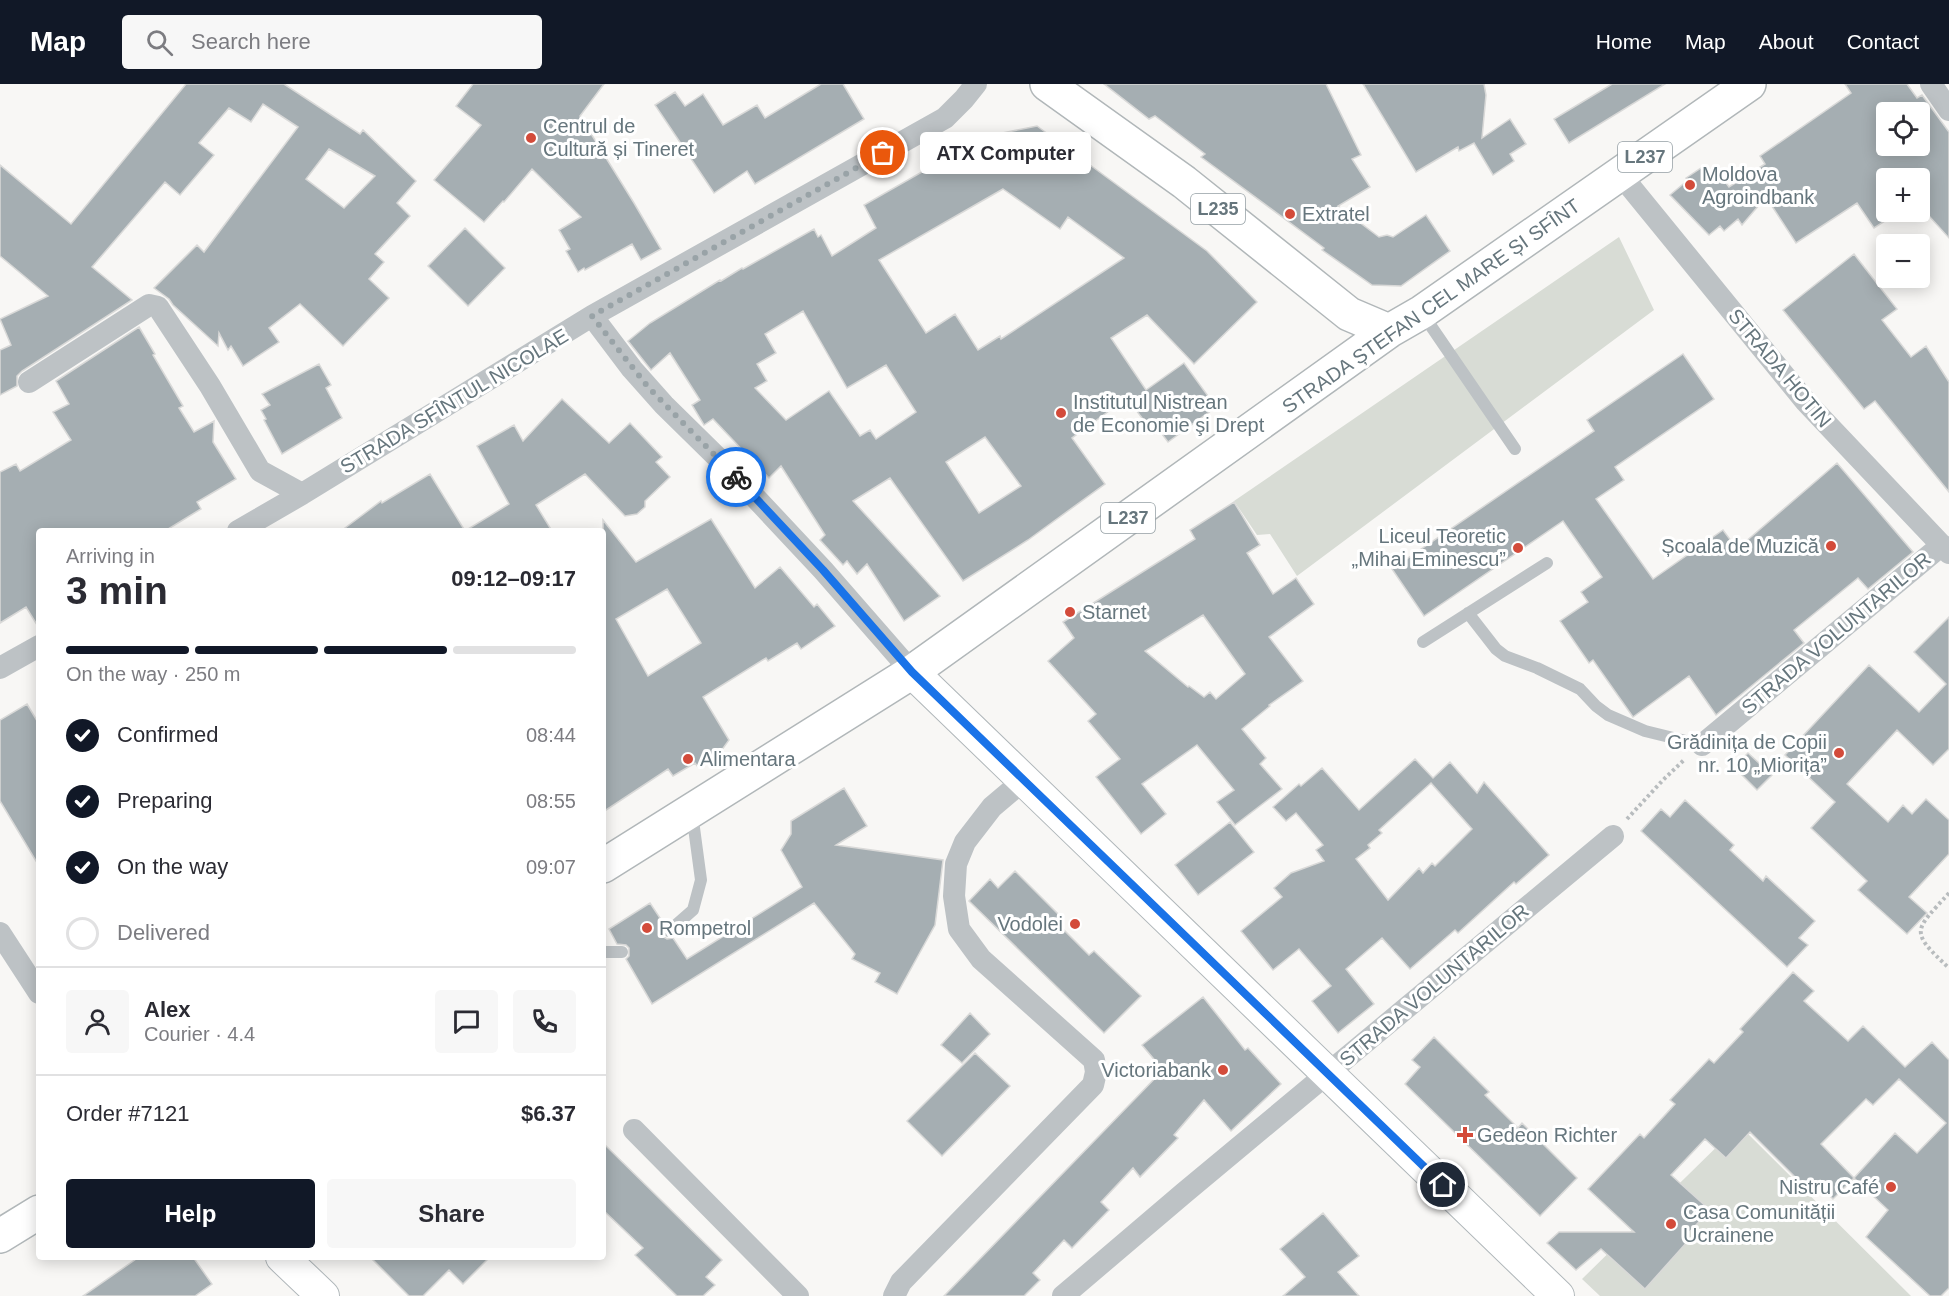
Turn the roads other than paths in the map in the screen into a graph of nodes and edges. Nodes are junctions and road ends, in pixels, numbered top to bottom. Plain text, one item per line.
1 (976, 84) edge
2 (1047, 84) edge
3 (1931, 84) edge
4 (1743, 86) edge
5 (1949, 110) edge
6 (1620, 174) junction
7 (1422, 312) junction
8 (592, 316) junction
9 (1389, 331) junction
10 (29, 382) dead end
11 (1515, 449) dead end
12 (302, 494) junction
13 (243, 528) edge
14 (1945, 549) edge
15 (1547, 563) dead end
16 (1468, 613) junction
17 (1423, 642) dead end
18 (36, 648) edge
19 (0, 668) edge
20 (912, 672) junction
21 (1702, 745) joint
22 (1024, 780) junction
23 (691, 810) junction
24 (1613, 836) road end
25 (606, 864) edge
26 (669, 931) dead end
27 (0, 933) edge
28 (606, 952) edge
29 (622, 952) dead end
30 (36, 988) edge
31 (1327, 1073) junction
32 (634, 1130) dead end
33 (36, 1214) edge
34 (0, 1236) edge
35 (285, 1260) edge
36 (323, 1296) edge
37 (798, 1296) edge
38 (894, 1296) edge
39 (1063, 1296) edge
40 (1558, 1296) edge

1 - 8 street, STRADA SFÎNTUL NICOLAE
2 - 9 main road, L235
3 - 5 street
4 - 6 main road, STRADA ȘTEFAN CEL MARE ȘI SFÎNT / L237
6 - 7 main road, STRADA ȘTEFAN CEL MARE ȘI SFÎNT / L237
6 - 14 street, STRADA HOTIN
7 - 9 main road, STRADA ȘTEFAN CEL MARE ȘI SFÎNT / L237
7 - 11 lane
8 - 12 street, STRADA SFÎNTUL NICOLAE
8 - 20 street
9 - 20 main road, STRADA ȘTEFAN CEL MARE ȘI SFÎNT / L237
10 - 12 street
12 - 13 street, STRADA SFÎNTUL NICOLAE
14 - 21 street, STRADA VOLUNTARILOR
15 - 16 lane
16 - 17 lane
16 - 21 lane
18 - 19 street
20 - 22 street
20 - 23 main road, STRADA ȘTEFAN CEL MARE ȘI SFÎNT / L237
22 - 31 street
22 - 38 street
23 - 25 main road, STRADA ȘTEFAN CEL MARE ȘI SFÎNT / L237
23 - 26 lane
24 - 31 street, STRADA VOLUNTARILOR
27 - 30 street
28 - 29 lane
31 - 39 street, STRADA VOLUNTARILOR
31 - 40 street
32 - 37 street
33 - 34 main road
35 - 36 street

